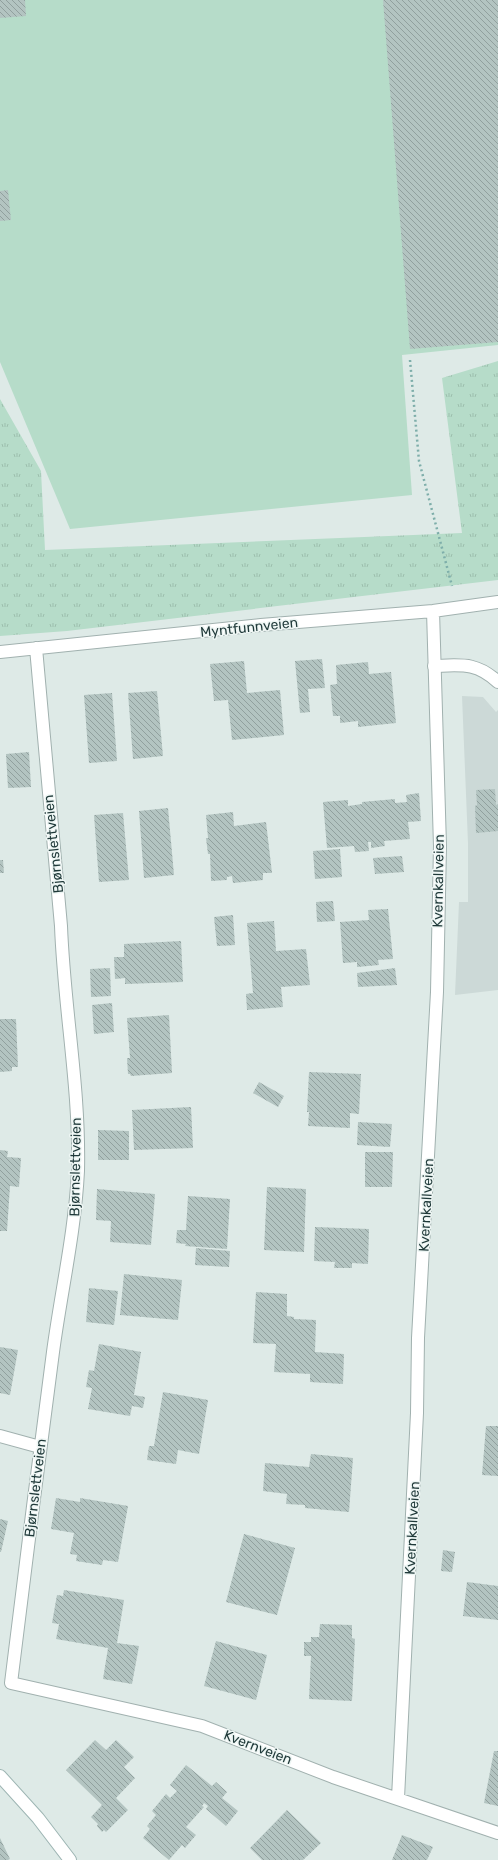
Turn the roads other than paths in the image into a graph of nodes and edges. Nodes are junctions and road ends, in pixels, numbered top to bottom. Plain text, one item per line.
1 (498, 602) edge
2 (433, 611) junction
3 (36, 648) junction
4 (0, 652) edge
5 (434, 666) junction
6 (498, 682) edge
7 (0, 1436) edge
8 (40, 1447) junction
9 (11, 1683) joint
10 (0, 1776) edge
11 (398, 1798) junction
12 (498, 1832) edge
13 (70, 1860) edge

1 - 2 street, Myntfunnveien
2 - 3 street, Myntfunnveien
2 - 5 street, Kvernkallveien
3 - 4 street, Myntfunnveien
3 - 8 street, Bjørnslettveien
5 - 6 street
5 - 11 street, Kvernkallveien
7 - 8 street
8 - 9 street, Bjørnslettveien
9 - 11 street, Kvernveien
10 - 13 street
11 - 12 street, Kvernveien

